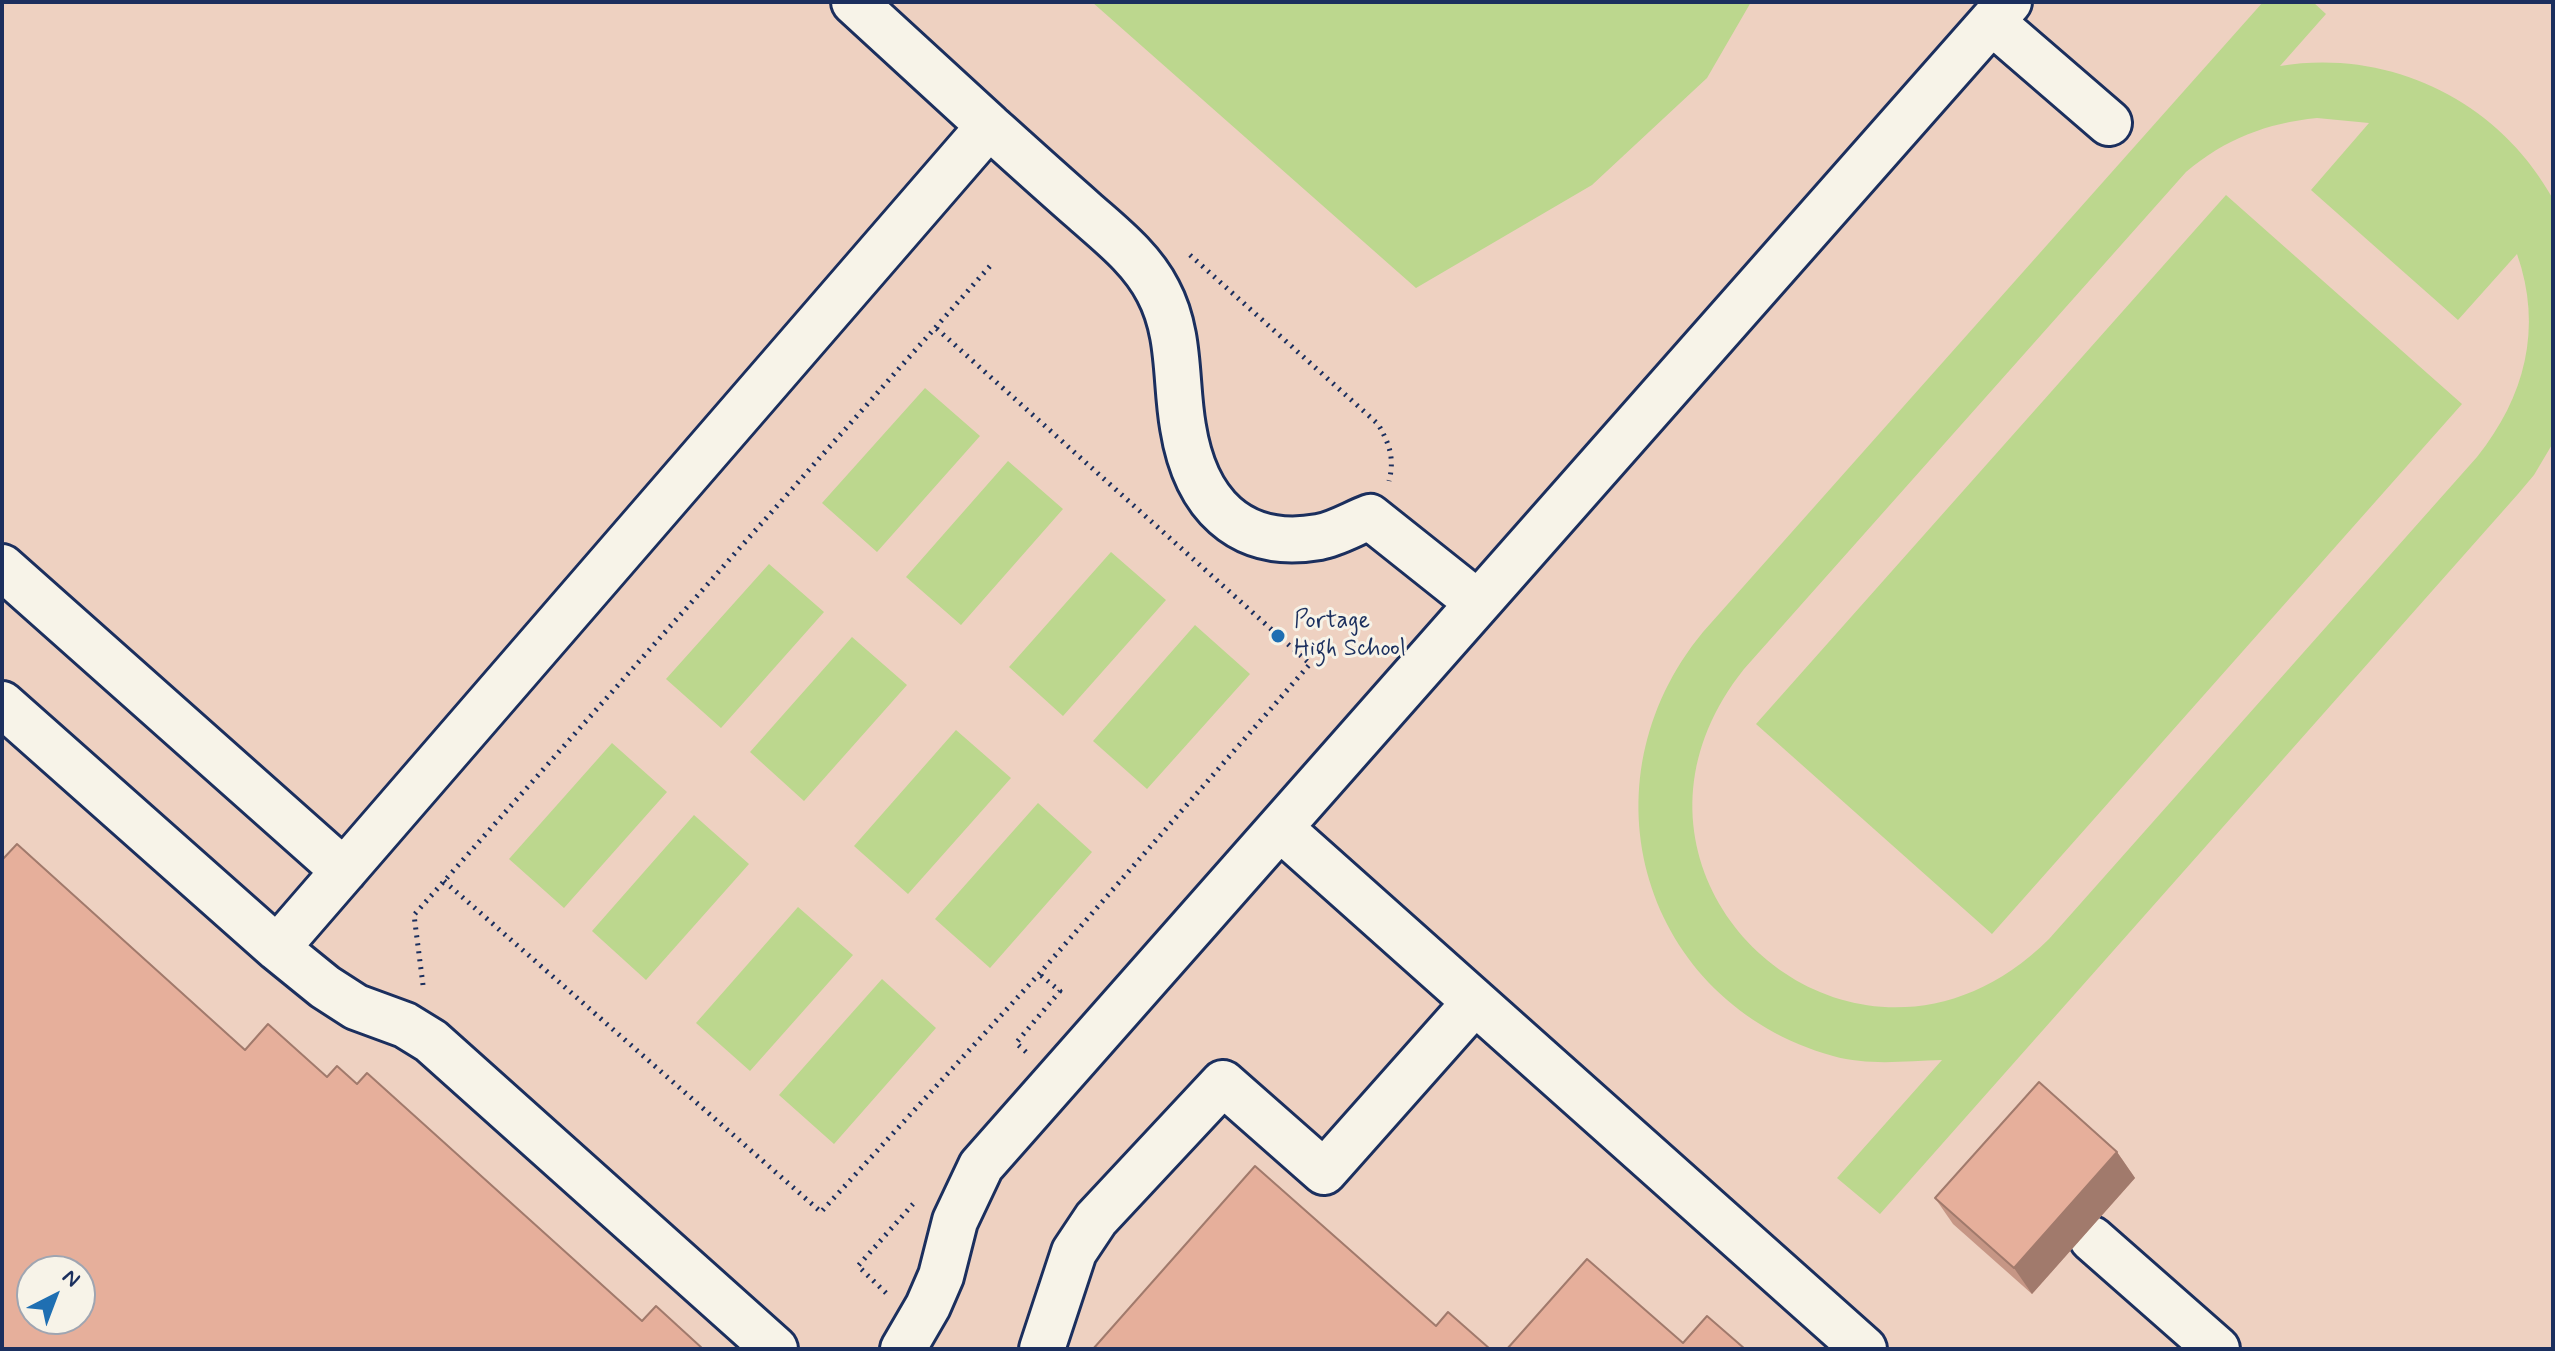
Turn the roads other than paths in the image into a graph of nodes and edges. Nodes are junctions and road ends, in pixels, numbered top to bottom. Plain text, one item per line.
1 (854, 2) edge
2 (2000, 12) edge
3 (2109, 123) dead end
4 (989, 126) junction
5 (2, 567) edge
6 (1478, 603) junction
7 (2, 704) edge
8 (1280, 828) junction
9 (344, 871) junction
10 (277, 948) junction
11 (1475, 1002) junction
12 (2092, 1239) dead end
13 (775, 1349) edge
14 (903, 1349) edge
15 (1042, 1349) edge
16 (1864, 1349) edge
17 (2217, 1349) edge

1 - 4 lane
2 - 3 lane
2 - 6 lane
4 - 6 lane
4 - 9 lane
5 - 9 lane
6 - 8 lane
7 - 10 lane
8 - 11 lane
8 - 14 lane
9 - 10 lane
10 - 13 lane
11 - 15 lane
11 - 16 lane
12 - 17 lane

